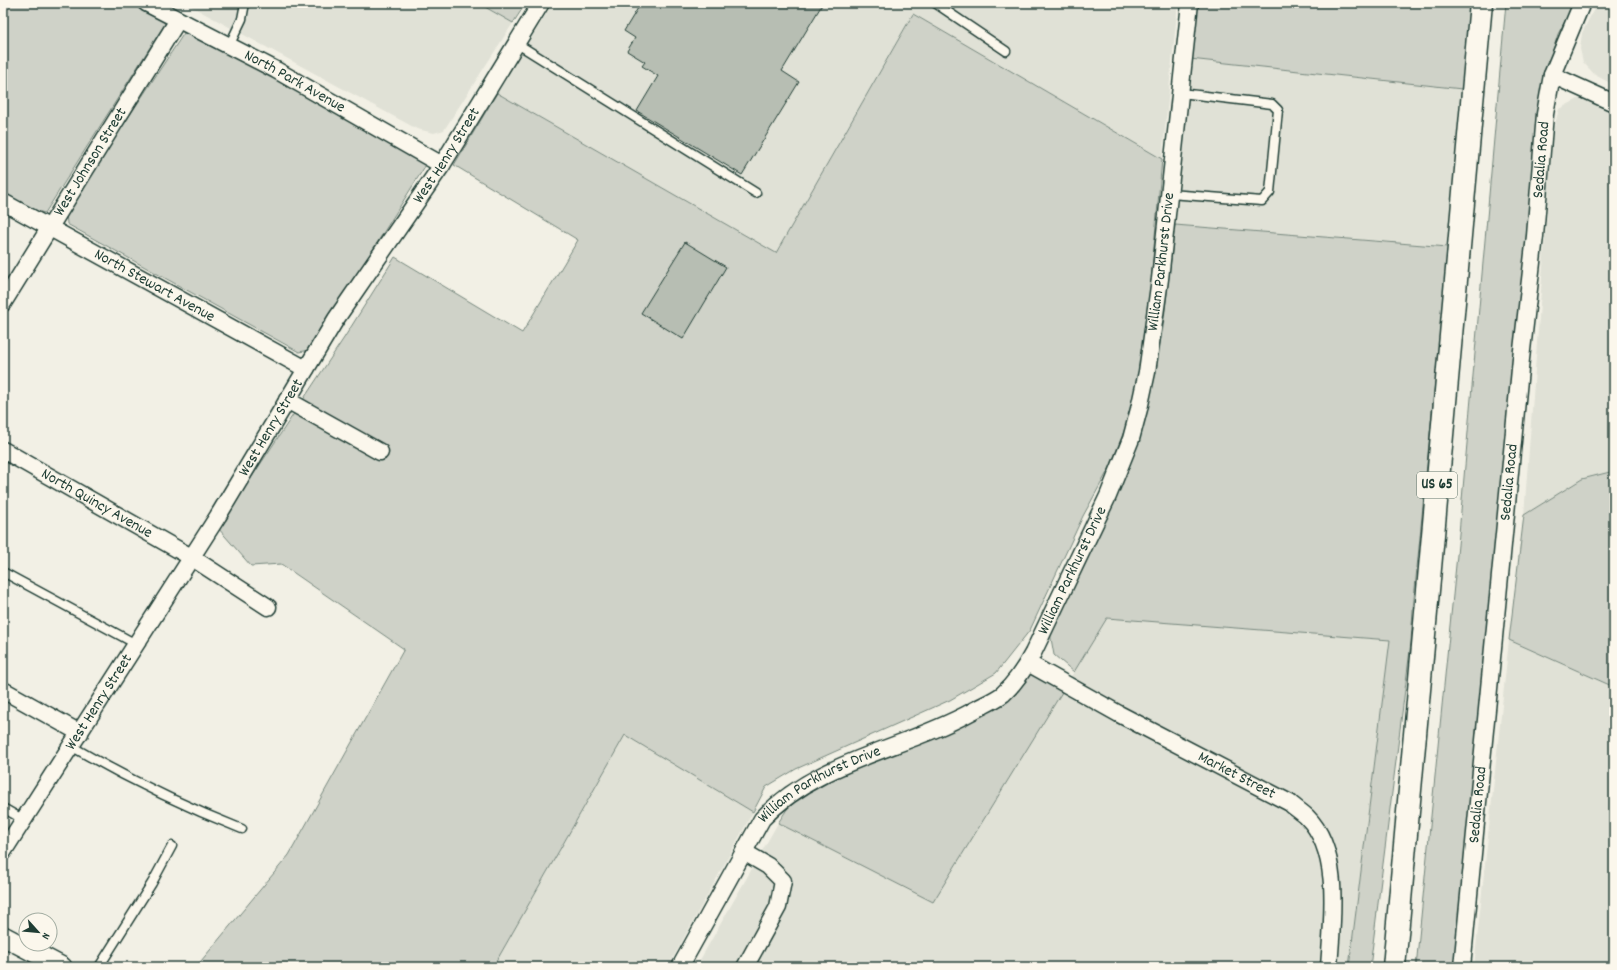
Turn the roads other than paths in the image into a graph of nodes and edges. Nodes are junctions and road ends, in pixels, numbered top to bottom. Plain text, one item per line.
1 (146, 3) edge
2 (245, 3) edge
3 (541, 3) edge
4 (934, 3) edge
5 (1190, 3) edge
6 (1481, 3) edge
7 (1582, 3) edge
8 (178, 20) junction
9 (516, 44) junction
10 (229, 46) junction
11 (1006, 51) dead end
12 (1552, 74) junction
13 (1181, 94) junction
14 (1614, 103) edge
15 (442, 165) junction
16 (756, 193) dead end
17 (1170, 194) junction
18 (3, 202) edge
19 (49, 228) junction
20 (3, 303) edge
21 (306, 369) junction
22 (287, 400) junction
23 (3, 450) edge
24 (380, 452) dead end
25 (191, 557) junction
26 (3, 572) edge
27 (268, 607) dead end
28 (136, 644) junction
29 (1028, 663) junction
30 (3, 690) edge
31 (75, 739) junction
32 (3, 808) edge
33 (24, 820) junction
34 (242, 829) dead end
35 (172, 846) dead end
36 (3, 852) edge
37 (744, 852) junction
38 (3, 936) edge
39 (62, 967) edge
40 (99, 967) edge
41 (680, 967) edge
42 (745, 967) edge
43 (1329, 967) edge
44 (1394, 967) edge
45 (1462, 967) edge

1 - 8 street, North Park Avenue
2 - 10 lane
3 - 9 street, West Henry Street
4 - 11 lane
5 - 13 street, William Parkhurst Drive
6 - 44 highway, US 65
7 - 12 street, Sedalia Road
8 - 10 street, North Park Avenue
8 - 19 street, West Johnson Street
9 - 15 street, West Henry Street
9 - 16 lane
10 - 15 street, North Park Avenue
12 - 14 street
12 - 45 street, Sedalia Road
13 - 17 street, William Parkhurst Drive
13 - 17 lane
15 - 21 street, West Henry Street
17 - 29 street, William Parkhurst Drive
18 - 19 street, North Stewart Avenue
19 - 20 street, West Johnson Street
19 - 21 street, North Stewart Avenue
21 - 22 street, West Henry Street
22 - 24 street
22 - 25 street, West Henry Street
23 - 25 street, North Quincy Avenue
25 - 27 street, North Quincy Avenue
25 - 28 street, West Henry Street
26 - 28 lane
28 - 31 street, West Henry Street
29 - 37 street, William Parkhurst Drive
29 - 43 street, Market Street
30 - 31 street
31 - 33 street, West Henry Street
31 - 34 lane
32 - 33 lane
33 - 36 street, West Henry Street
35 - 40 lane
37 - 41 street, William Parkhurst Drive
37 - 42 street
38 - 39 street

